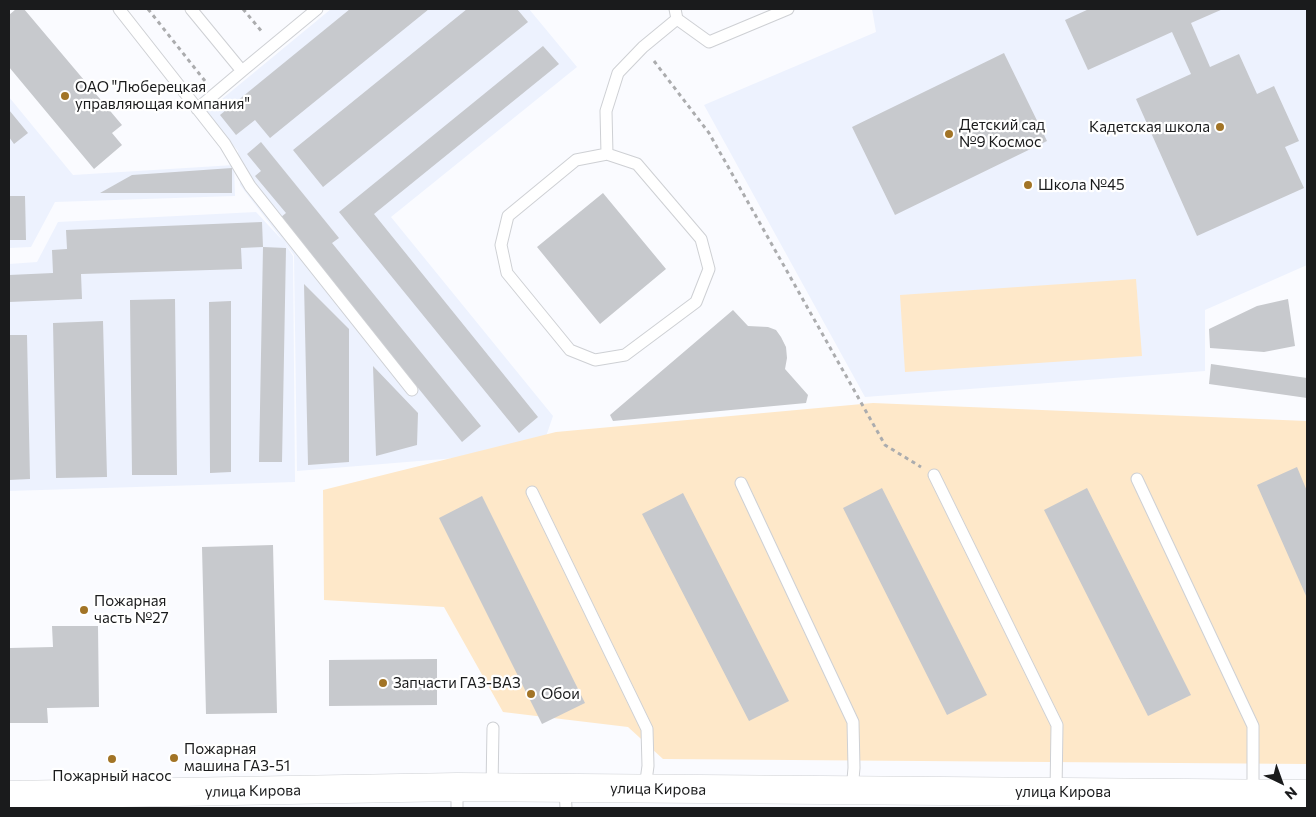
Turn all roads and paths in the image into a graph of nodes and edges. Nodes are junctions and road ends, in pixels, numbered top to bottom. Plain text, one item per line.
1 (119, 9) edge
2 (191, 9) edge
3 (243, 9) edge
4 (317, 9) edge
5 (788, 9) edge
6 (676, 14) edge
7 (265, 36) dead end
8 (642, 47) junction
9 (242, 71) junction
10 (197, 109) junction
11 (607, 154) junction
12 (412, 390) dead end
13 (934, 475) joint
14 (1137, 479) dead end
15 (741, 483) dead end
16 (532, 492) dead end
17 (493, 728) dead end
18 (492, 787) junction
19 (645, 788) junction
20 (852, 790) junction
21 (1056, 792) junction
22 (1253, 794) junction
23 (1307, 794) edge
24 (9, 795) edge
25 (457, 798) edge
26 (566, 798) edge

1 - 10 lane
2 - 9 lane
3 - 7 path
4 - 9 lane
5 - 6 lane
6 - 8 lane
8 - 11 lane
8 - 13 path
9 - 10 lane
10 - 12 lane
11 - 11 lane
13 - 21 lane
14 - 22 lane
15 - 20 lane
16 - 19 lane
17 - 18 lane
18 - 25 main road, улица Кирова
18 - 26 main road, улица Кирова
19 - 20 main road, улица Кирова
19 - 26 main road, улица Кирова
20 - 21 main road, улица Кирова
21 - 22 main road, улица Кирова
22 - 23 main road, улица Кирова
24 - 25 main road, улица Кирова

